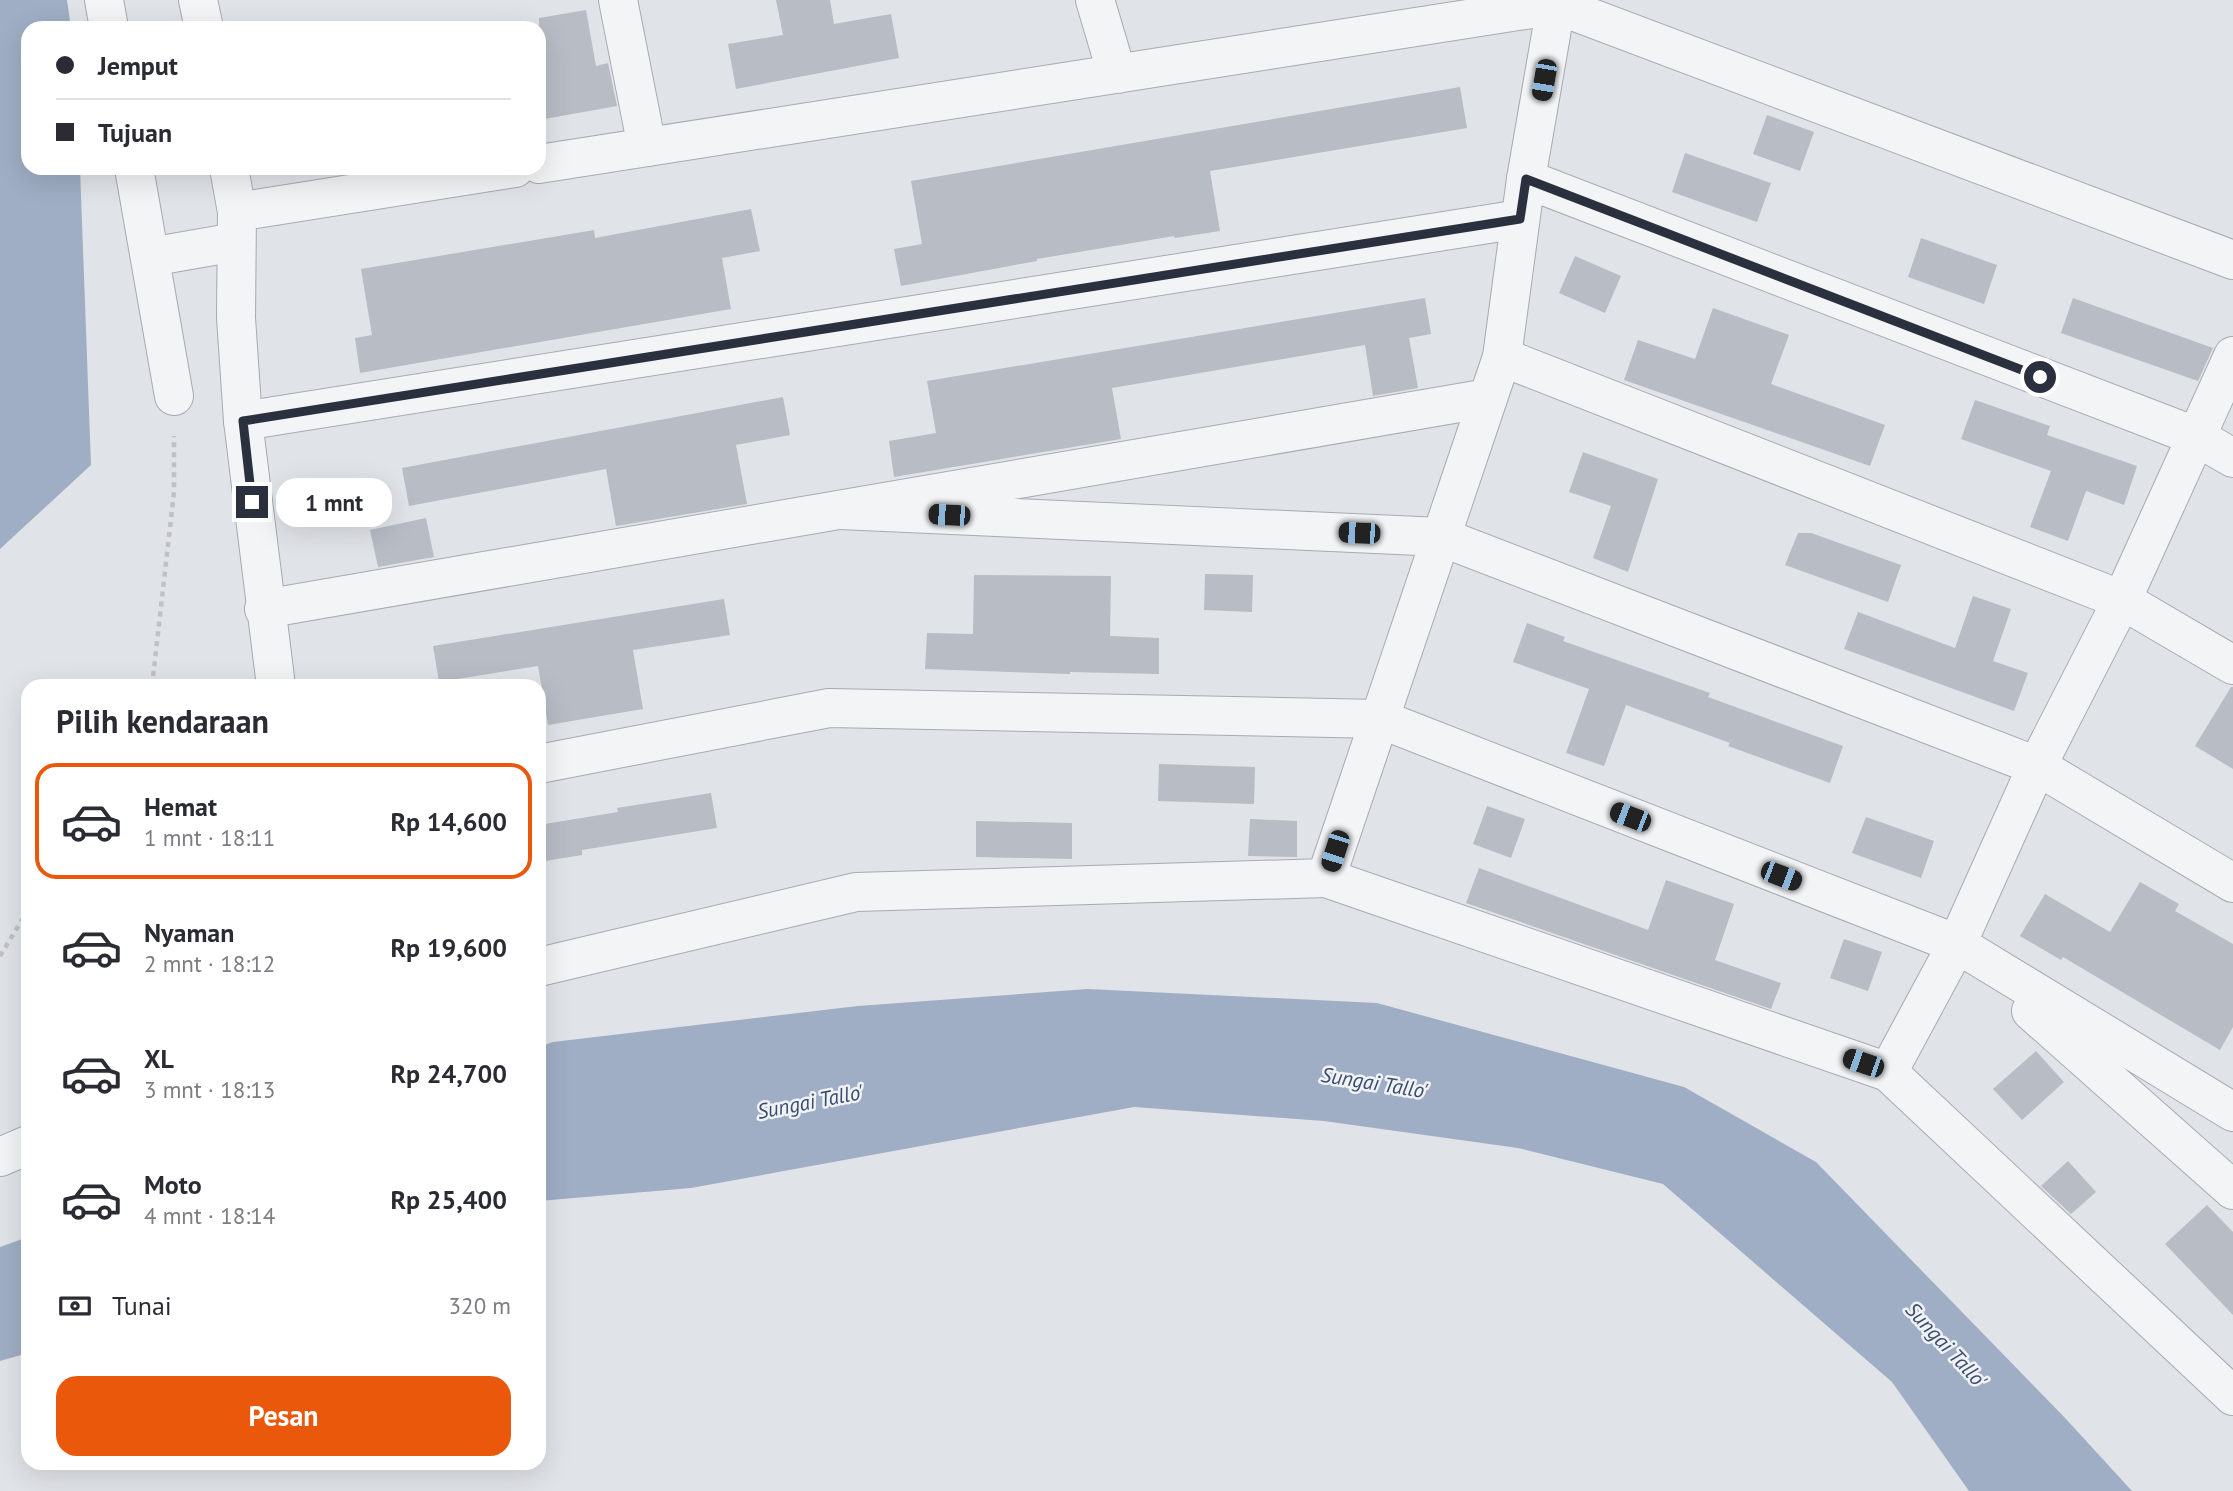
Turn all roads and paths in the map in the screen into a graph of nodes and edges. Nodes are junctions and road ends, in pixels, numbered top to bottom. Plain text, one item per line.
1 (104, 0) edge
2 (200, 0) edge
3 (618, 0) edge
4 (1095, 0) edge
5 (1557, 2) edge
6 (108, 21) edge
7 (203, 21) edge
8 (1116, 74) junction
9 (646, 148) junction
10 (546, 163) edge
11 (135, 175) edge
12 (230, 175) edge
13 (482, 175) edge
14 (1526, 179) junction
15 (1520, 219) junction
16 (237, 227) junction
17 (150, 257) junction
18 (2233, 260) edge
19 (2233, 356) edge
20 (1502, 357) junction
21 (174, 396) joint
22 (1488, 398) junction
23 (243, 421) junction
24 (2195, 436) junction
25 (2233, 458) edge
26 (840, 510) junction
27 (1441, 537) junction
28 (2122, 600) junction
29 (264, 609) junction
30 (2233, 665) edge
31 (153, 679) edge
32 (275, 679) edge
33 (1380, 719) junction
34 (546, 763) edge
35 (2037, 766) junction
36 (1326, 878) junction
37 (2233, 883) edge
38 (21, 922) edge
39 (1957, 944) junction
40 (0, 956) edge
41 (546, 965) edge
42 (1888, 1072) junction
43 (2233, 1112) edge
44 (21, 1148) edge
45 (0, 1157) edge
46 (2233, 1190) edge
47 (2233, 1396) edge

1 - 6 street
2 - 7 street
3 - 9 street
4 - 8 street
5 - 8 street
5 - 14 street
5 - 18 street
8 - 9 street
9 - 10 street
11 - 17 street
12 - 16 street
13 - 16 street
14 - 15 street
14 - 24 street
15 - 20 street
15 - 23 street
16 - 17 street
16 - 23 street
17 - 21 street
19 - 24 street
20 - 22 street
20 - 28 street
21 - 31 path
22 - 26 street
22 - 27 street
23 - 29 street
24 - 25 street
24 - 28 street
26 - 27 street
26 - 29 street
27 - 33 street
27 - 35 street
28 - 30 street
28 - 35 street
29 - 32 street
33 - 34 street
33 - 36 street
33 - 39 street
35 - 37 street
35 - 39 street
36 - 41 street
36 - 42 street
38 - 40 path
39 - 42 street
39 - 43 street
39 - 46 street
42 - 47 street
44 - 45 street

